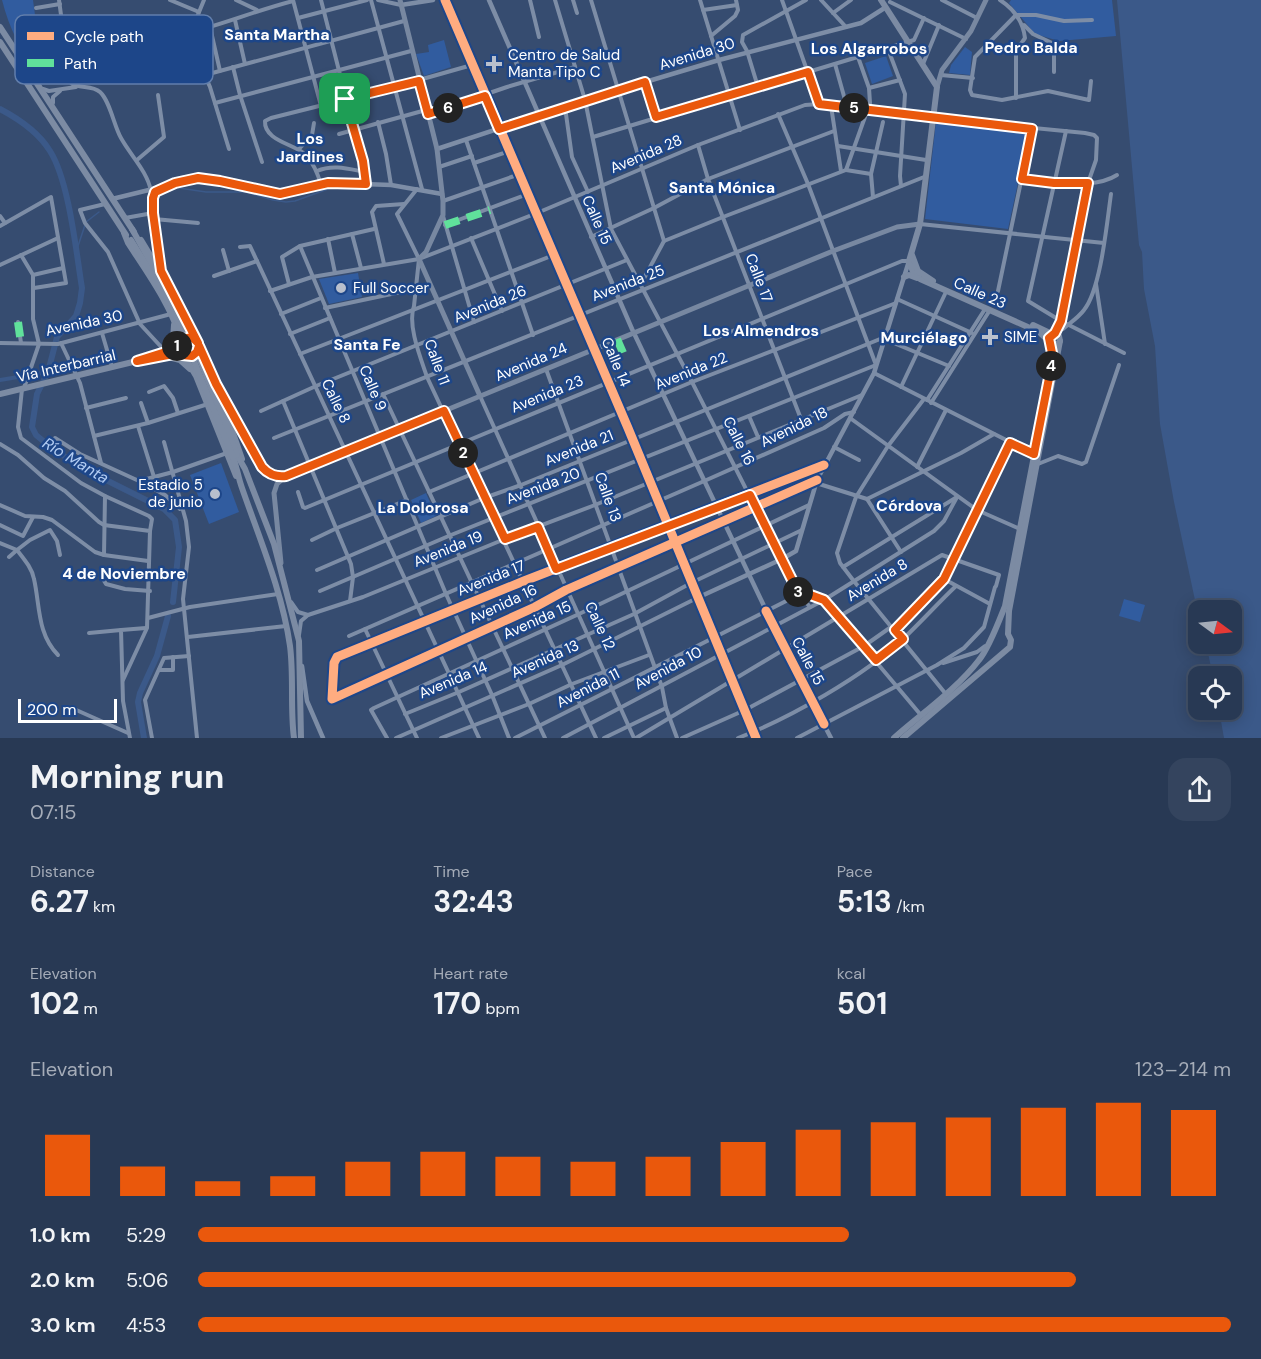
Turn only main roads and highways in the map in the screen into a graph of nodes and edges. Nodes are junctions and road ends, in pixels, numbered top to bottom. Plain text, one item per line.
1 (881, 0) edge
2 (986, 0) edge
3 (400, 3) edge
4 (887, 4) edge
5 (0, 27) edge
6 (0, 42) edge
7 (15, 50) edge
8 (15, 65) edge
9 (27, 84) edge
10 (38, 84) edge
11 (937, 87) junction
12 (920, 224) junction
13 (132, 229) junction
14 (124, 233) junction
15 (912, 260) junction
16 (904, 277) road end
17 (920, 279) junction
18 (171, 315) junction
19 (1053, 333) junction
20 (1060, 340) junction
21 (1049, 342) junction
22 (180, 344) junction
23 (198, 344) junction
24 (163, 353) junction
25 (183, 354) junction
26 (196, 376) junction
27 (216, 384) junction
28 (0, 394) edge
29 (480, 396) junction
30 (232, 455) junction
31 (245, 469) junction
32 (286, 476) junction
33 (280, 568) junction
34 (1008, 634) junction
35 (990, 639) junction
36 (1003, 653) junction
37 (296, 689) junction
38 (294, 738) edge
39 (301, 738) edge
40 (894, 738) edge
41 (903, 738) edge

1 - 4 main road
2 - 11 main road
3 - 29 main road, Calle 12
4 - 11 main road
5 - 7 main road
6 - 8 main road
9 - 14 main road
10 - 13 main road
11 - 12 main road
12 - 15 main road
12 - 29 main road, Avenida 24
13 - 23 main road
13 - 30 main road, bridge
14 - 18 main road
14 - 30 main road, bridge
15 - 17 main road
15 - 19 main road, Calle 23
16 - 17 main road, Calle 23
17 - 21 main road, Calle 23
18 - 22 main road
18 - 24 main road
19 - 20 main road
19 - 21 main road
20 - 21 main road
20 - 34 main road
21 - 35 main road
22 - 23 main road
22 - 24 main road, Vía Interbarrial
22 - 25 main road
23 - 25 main road
23 - 27 main road
24 - 25 main road, Vía Interbarrial
24 - 26 main road
24 - 28 main road, Vía Interbarrial
25 - 26 main road
26 - 30 main road
27 - 31 main road
27 - 32 main road
29 - 32 main road, Avenida 24
30 - 31 main road
30 - 37 main road
31 - 33 main road
32 - 33 main road
33 - 37 main road
34 - 35 main road
34 - 36 main road
35 - 36 main road
35 - 40 main road
36 - 41 main road
37 - 38 main road
37 - 39 main road

